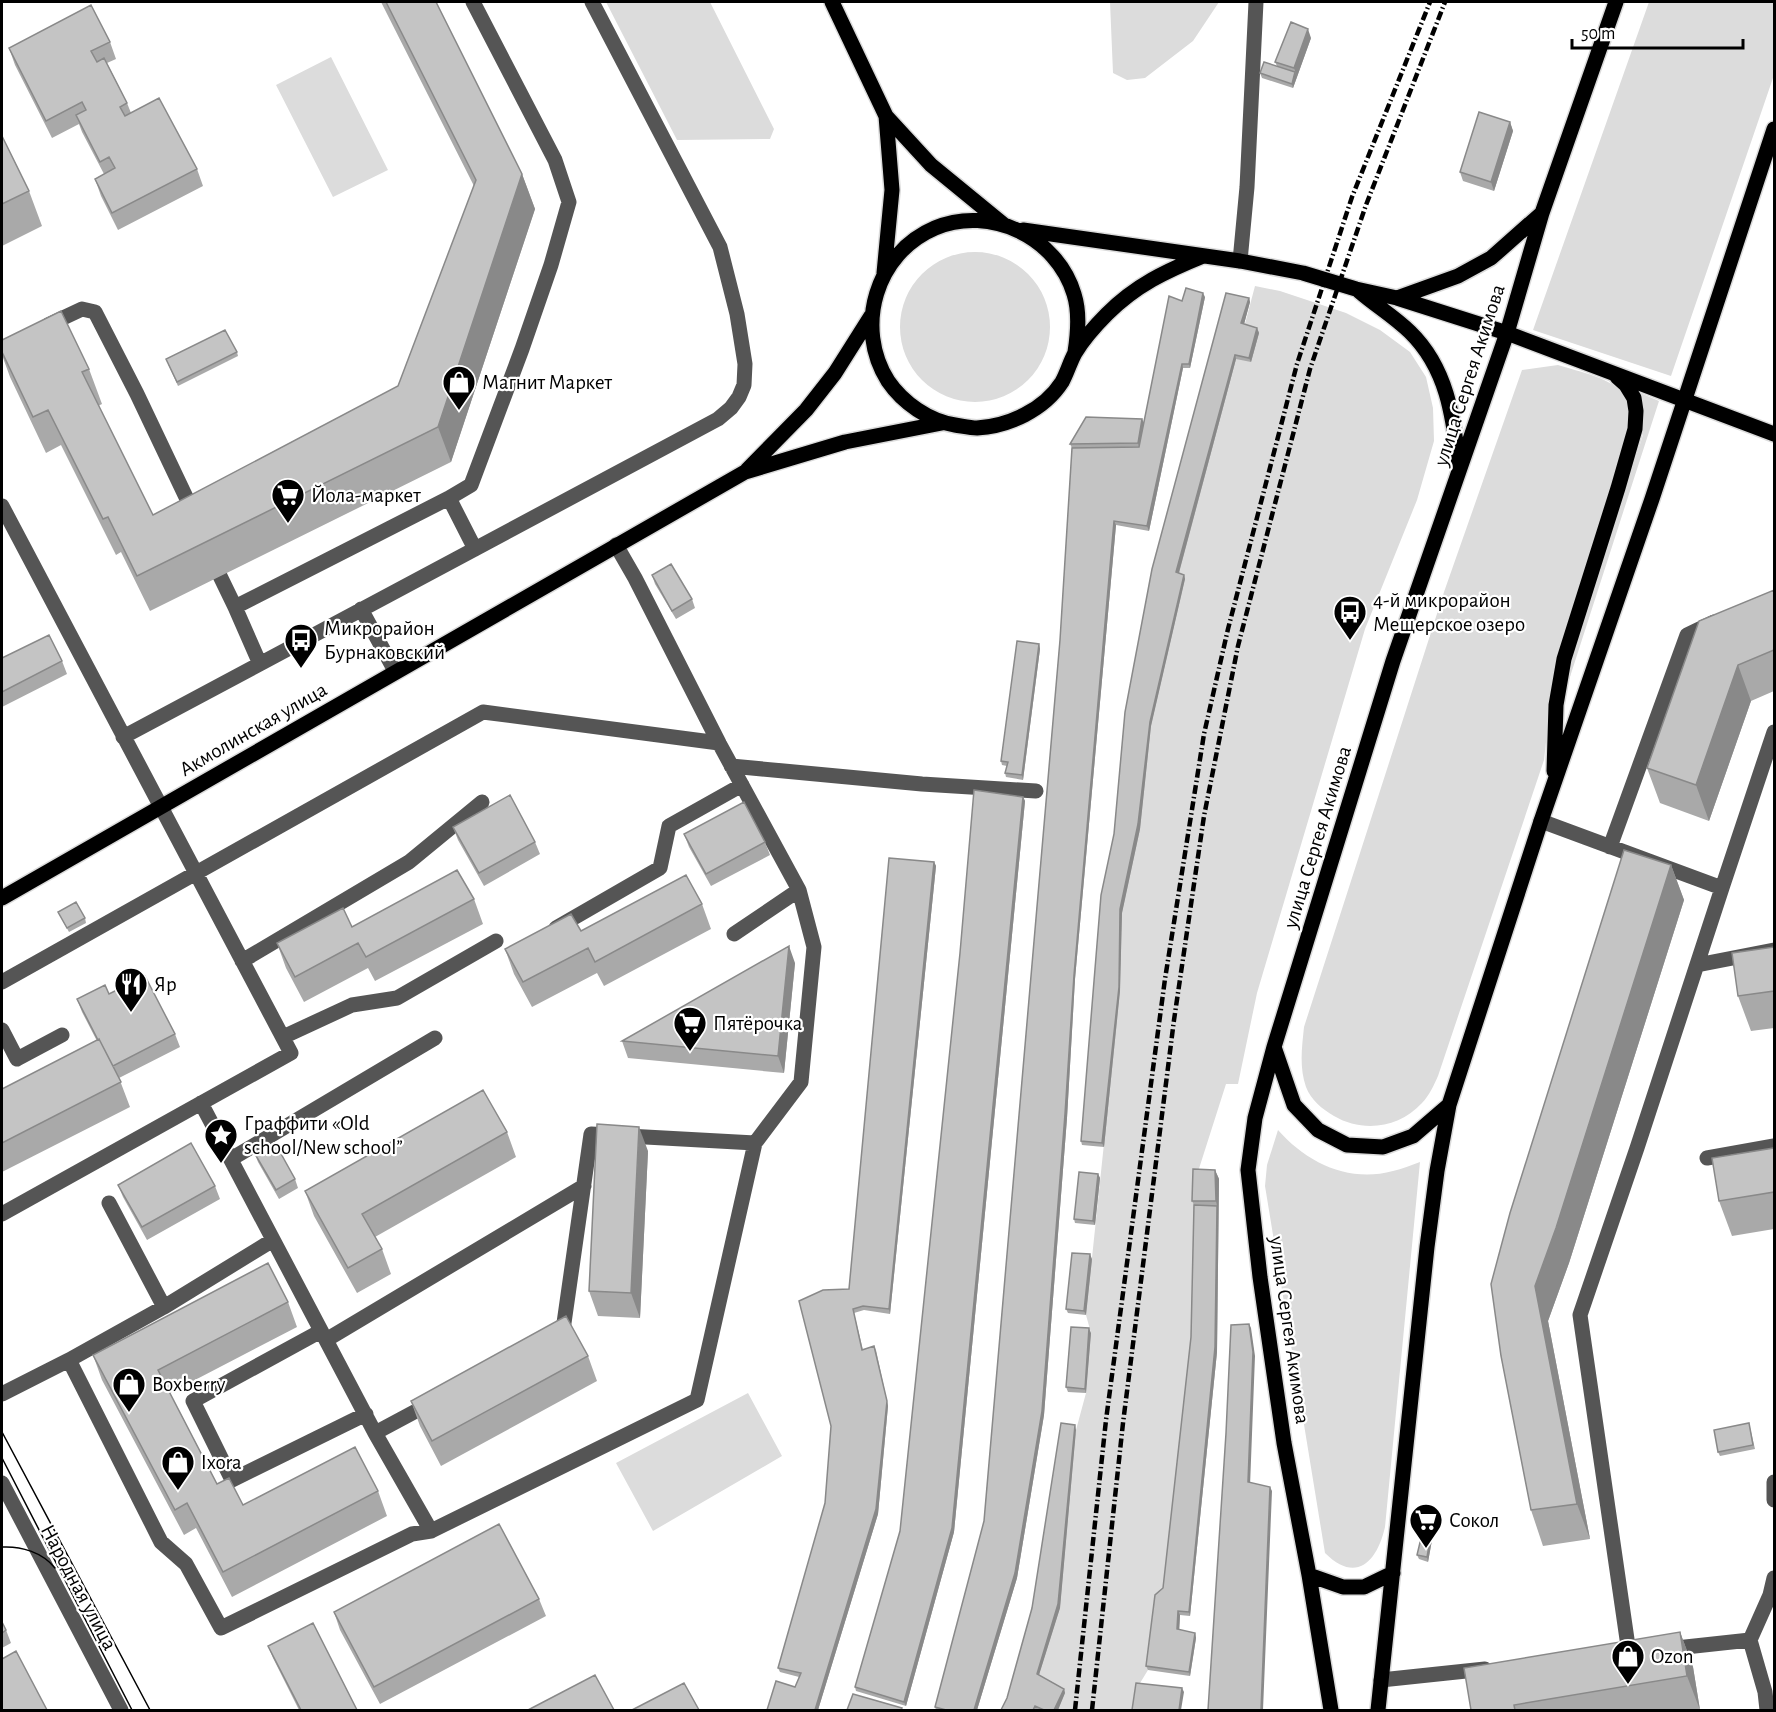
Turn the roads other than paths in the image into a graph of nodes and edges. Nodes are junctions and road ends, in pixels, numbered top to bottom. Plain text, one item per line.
1 (473, 2) edge
2 (592, 2) edge
3 (832, 2) edge
4 (1256, 2) edge
5 (1616, 2) edge
6 (886, 116) junction
7 (1774, 129) edge
8 (1542, 213) junction
9 (1010, 227) junction
10 (1203, 256) junction
11 (1240, 261) junction
12 (884, 273) junction
13 (1356, 290) junction
14 (1397, 298) junction
15 (871, 316) junction
16 (32, 333) edge
17 (1507, 333) junction
18 (1075, 352) junction
19 (1613, 373) junction
20 (1685, 400) junction
21 (942, 423) junction
22 (1774, 434) edge
23 (1460, 470) junction
24 (745, 472) junction
25 (449, 498) junction
26 (2, 506) edge
27 (202, 531) edge
28 (616, 545) junction
29 (475, 549) junction
30 (220, 576) edge
31 (235, 607) junction
32 (361, 609) junction
33 (1731, 615) edge
34 (260, 664) junction
35 (395, 671) junction
36 (1774, 732) edge
37 (123, 737) junction
38 (719, 743) junction
39 (731, 766) junction
40 (742, 785) junction
41 (1554, 787) junction
42 (1036, 791) dead end
43 (482, 802) dead end
44 (160, 808) junction
45 (1541, 821) junction
46 (1610, 847) junction
47 (196, 873) junction
48 (1722, 888) junction
49 (799, 890) junction
50 (2, 897) edge
51 (734, 934) dead end
52 (541, 936) edge
53 (496, 941) dead end
54 (1774, 950) edge
55 (242, 961) junction
56 (1697, 965) junction
57 (2, 982) edge
58 (2, 1030) edge
59 (62, 1035) dead end
60 (283, 1037) junction
61 (435, 1038) dead end
62 (1274, 1047) junction
63 (201, 1103) junction
64 (1449, 1105) junction
65 (755, 1143) junction
66 (1774, 1146) edge
67 (1707, 1158) dead end
68 (231, 1159) junction
69 (584, 1186) junction
70 (110, 1203) dead end
71 (2, 1214) edge
72 (273, 1240) junction
73 (164, 1307) junction
74 (324, 1335) junction
75 (542, 1342) edge
76 (69, 1360) junction
77 (3, 1388) edge
78 (448, 1393) edge
79 (366, 1414) junction
80 (375, 1433) junction
81 (1774, 1482) edge
82 (2, 1484) edge
83 (1774, 1500) edge
84 (431, 1531) junction
85 (1393, 1574) junction
86 (1309, 1575) junction
87 (1774, 1578) edge
88 (1750, 1640) junction
89 (1499, 1667) edge
90 (1381, 1680) junction
91 (121, 1710) edge
92 (1331, 1710) edge
93 (1378, 1710) edge
94 (1767, 1710) edge

1 - 25 street
2 - 29 street
3 - 6 main road
4 - 11 street
5 - 8 main road, улица Сергея Акимова
6 - 9 main road
6 - 12 main road
7 - 20 main road
8 - 14 main road
8 - 17 main road, улица Сергея Акимова
9 - 10 main road
9 - 12 main road
9 - 18 main road
10 - 11 main road
10 - 18 main road
11 - 13 main road
12 - 15 main road
13 - 14 main road
13 - 23 main road
14 - 17 main road
15 - 21 main road
15 - 24 main road
16 - 27 street
17 - 19 main road
17 - 23 main road, улица Сергея Акимова
18 - 21 main road
19 - 20 main road
19 - 41 main road
20 - 22 main road
20 - 41 main road
21 - 24 main road
23 - 62 main road, улица Сергея Акимова
24 - 28 main road, Акмолинская улица
25 - 29 street
25 - 31 street
26 - 37 street
28 - 35 main road, Акмолинская улица
28 - 38 street
29 - 32 street
30 - 31 street
31 - 34 street
32 - 34 street
32 - 35 street
33 - 46 street
34 - 37 street
35 - 44 main road, Акмолинская улица
36 - 48 street
37 - 44 street
38 - 39 street
38 - 47 street
39 - 40 street
39 - 42 street
40 - 49 street
40 - 52 street
41 - 45 main road
43 - 55 street
44 - 47 street
44 - 50 main road, Акмолинская улица
45 - 46 street
45 - 64 main road
46 - 48 street
47 - 55 street
47 - 57 street
48 - 56 street
49 - 51 street
49 - 65 street
53 - 60 street
54 - 56 street
55 - 60 street
56 - 88 street
58 - 59 street
60 - 63 street
61 - 68 street
62 - 64 main road
62 - 86 main road, улица Сергея Акимова
63 - 68 street
63 - 71 street
64 - 85 main road
65 - 69 street
65 - 84 street
66 - 67 street
68 - 72 street
69 - 74 street
69 - 75 street
70 - 73 street
72 - 73 street
72 - 74 street
73 - 76 street
74 - 79 street
74 - 79 street
76 - 77 street
76 - 84 street
78 - 80 street
79 - 80 street
80 - 84 street
81 - 83 street
82 - 91 street, Народная улица
85 - 86 main road
85 - 90 main road
86 - 92 main road, улица Сергея Акимова
87 - 88 street
88 - 94 street
89 - 90 street
90 - 93 main road

